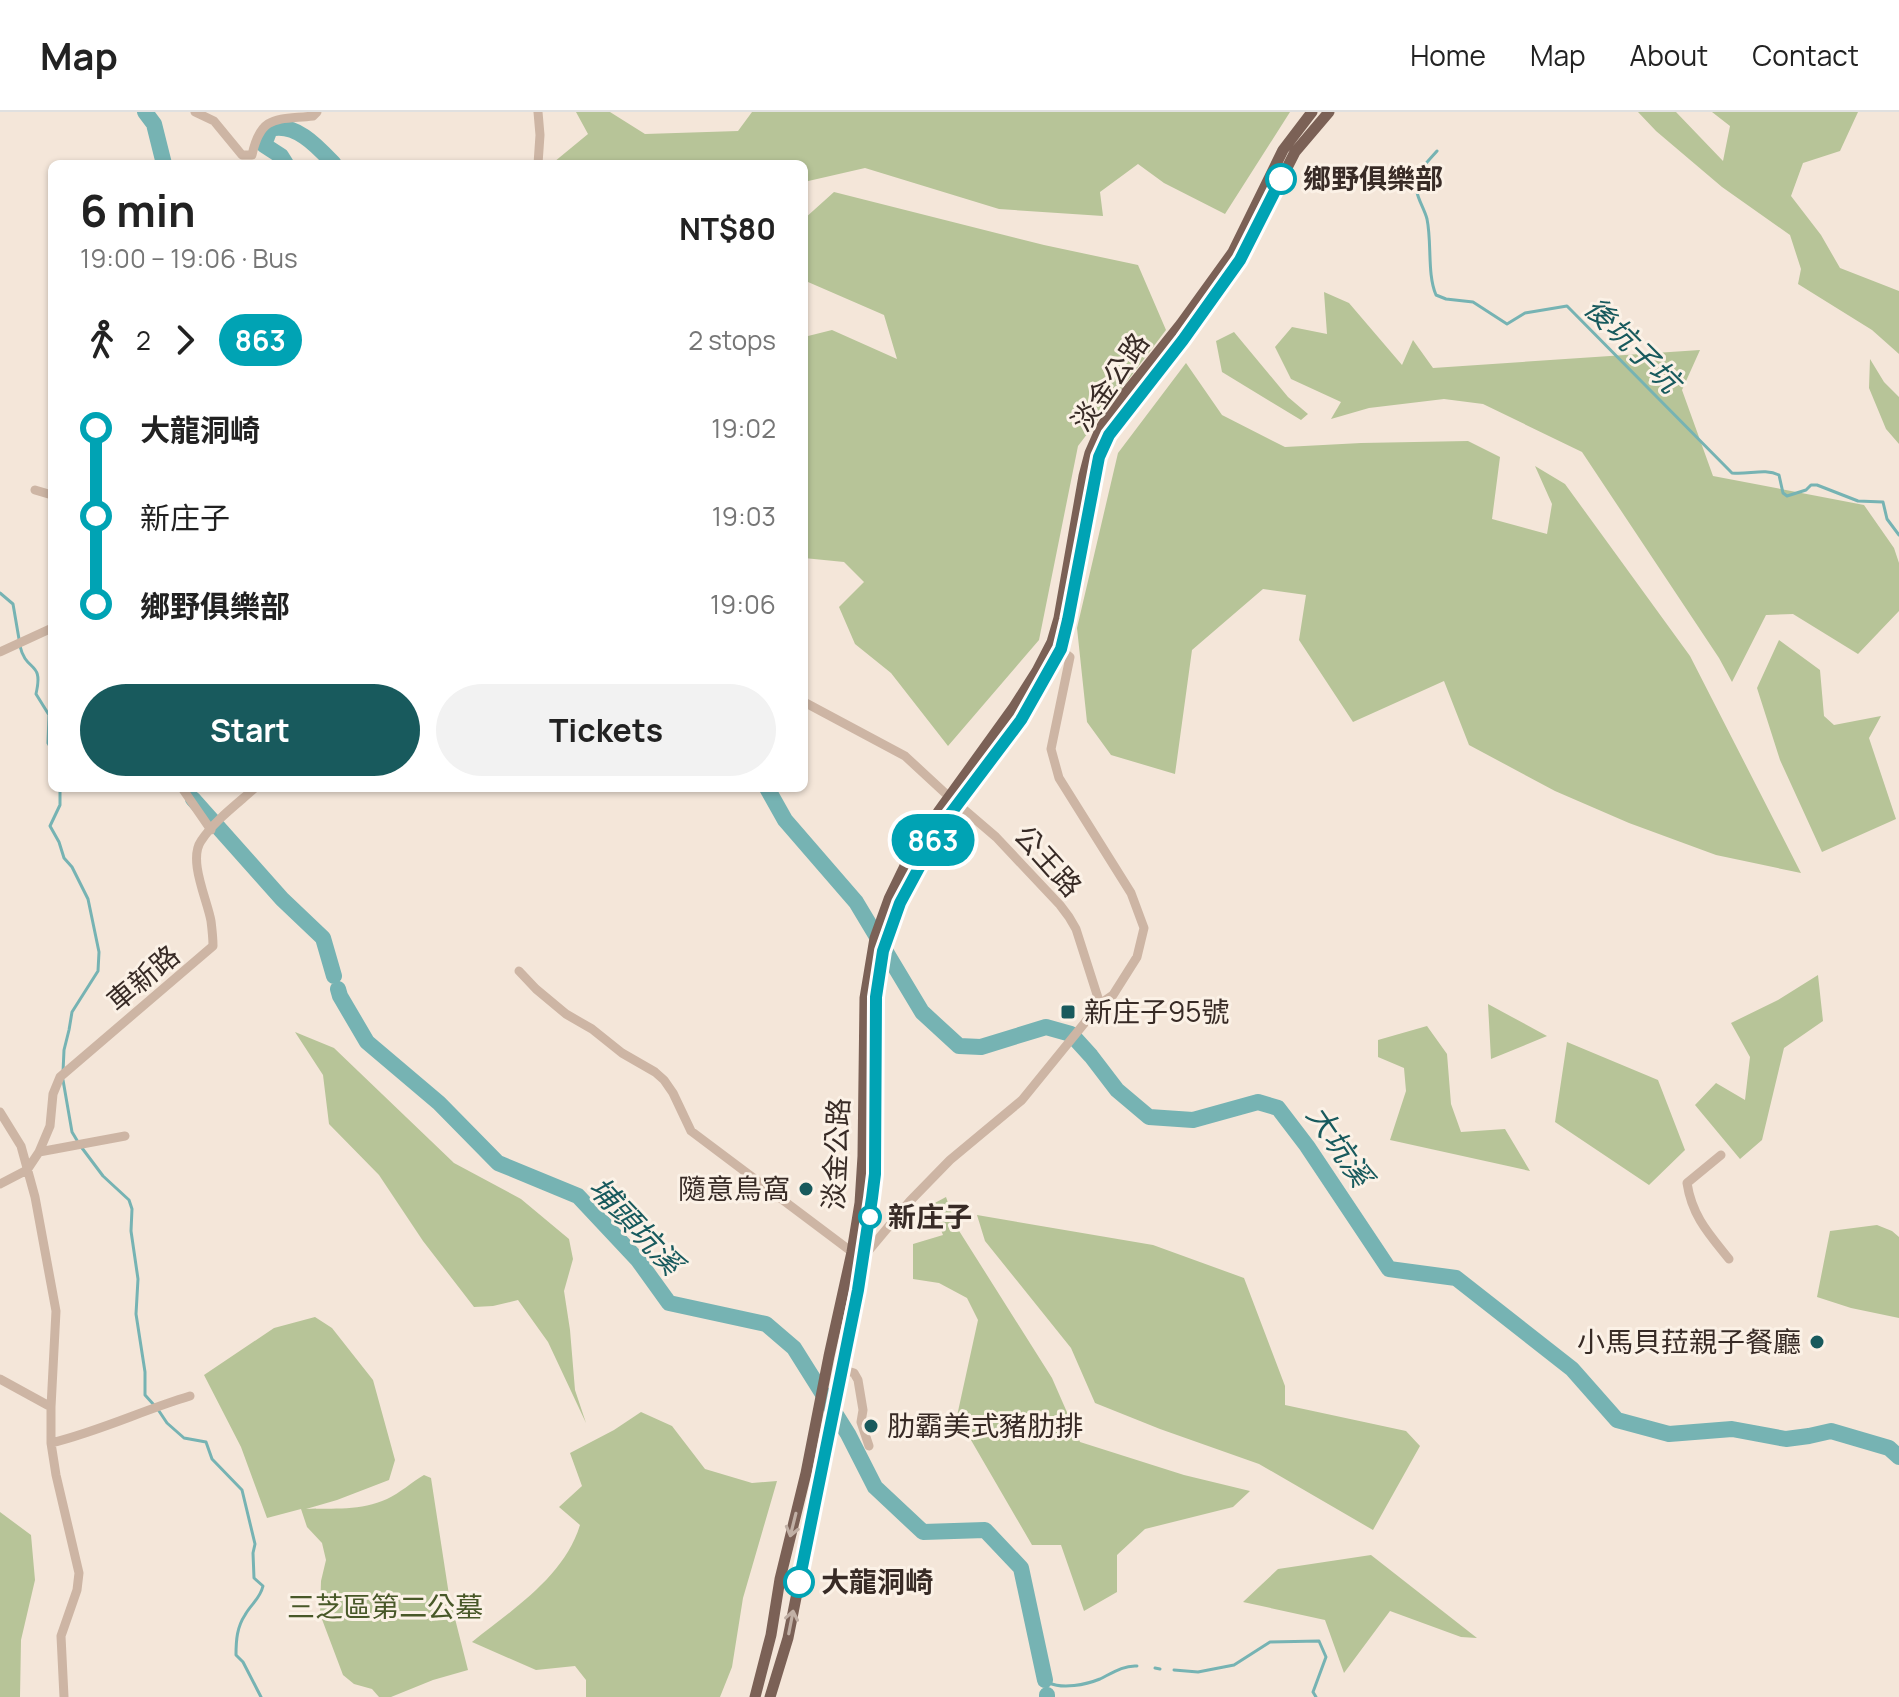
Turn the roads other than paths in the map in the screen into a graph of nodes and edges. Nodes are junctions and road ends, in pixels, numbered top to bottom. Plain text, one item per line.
1 (195, 112) edge
2 (317, 112) edge
3 (538, 112) edge
4 (1312, 112) edge
5 (1329, 112) edge
6 (538, 160) edge
7 (35, 490) dead end
8 (48, 494) edge
9 (48, 630) edge
10 (1056, 646) junction
11 (0, 652) edge
12 (808, 704) edge
13 (185, 792) edge
14 (250, 792) edge
15 (945, 793) dead end
16 (961, 807) dead end
17 (212, 828) junction
18 (519, 971) dead end
19 (1100, 1004) junction
20 (0, 1112) edge
21 (125, 1136) dead end
22 (39, 1152) junction
23 (1721, 1155) dead end
24 (27, 1170) junction
25 (0, 1184) edge
26 (858, 1254) junction
27 (1729, 1259) dead end
28 (840, 1374) junction
29 (0, 1379) edge
30 (190, 1396) dead end
31 (51, 1407) junction
32 (51, 1443) junction
33 (869, 1446) dead end
34 (64, 1697) edge
35 (755, 1697) edge
36 (770, 1697) edge

1 - 2 street
3 - 6 street
4 - 10 main road, 淡金公路
5 - 10 main road, 淡金公路
7 - 8 street
9 - 11 street
10 - 19 street
10 - 26 main road, 淡金公路
12 - 15 street
13 - 17 street
14 - 17 street, 車新路
16 - 19 street, 公王路
17 - 22 street, 車新路
18 - 26 street
19 - 26 street
20 - 24 street
21 - 22 street
22 - 24 street, 車新路
23 - 27 street
24 - 25 street, 車新路
24 - 31 street
26 - 28 main road, 淡金公路
26 -> 35 main road, 淡金公路
28 - 33 street
36 -> 28 main road, 淡金公路
29 - 31 street
30 - 32 street
31 - 32 street
32 - 34 street

